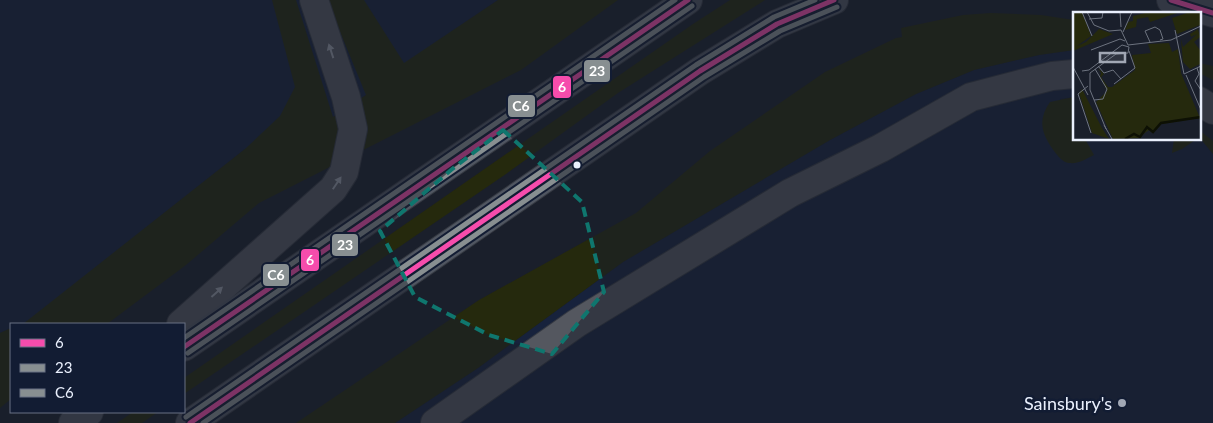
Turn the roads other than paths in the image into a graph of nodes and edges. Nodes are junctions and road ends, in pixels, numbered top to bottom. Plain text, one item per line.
1 (314, 0) edge
2 (688, 0) edge
3 (834, 0) edge
4 (1171, 0) edge
5 (1213, 13) edge
6 (1073, 74) edge
7 (1200, 102) edge
8 (1213, 110) edge
9 (181, 323) edge
10 (185, 346) edge
11 (82, 413) edge
12 (87, 413) edge
13 (72, 423) edge
14 (190, 423) edge
15 (435, 423) edge

9 -> 1 lane
2 - 10 highway
3 - 14 highway
4 - 5 highway
6 - 15 lane
7 - 8 lane
11 - 13 lane
12 - 13 highway

